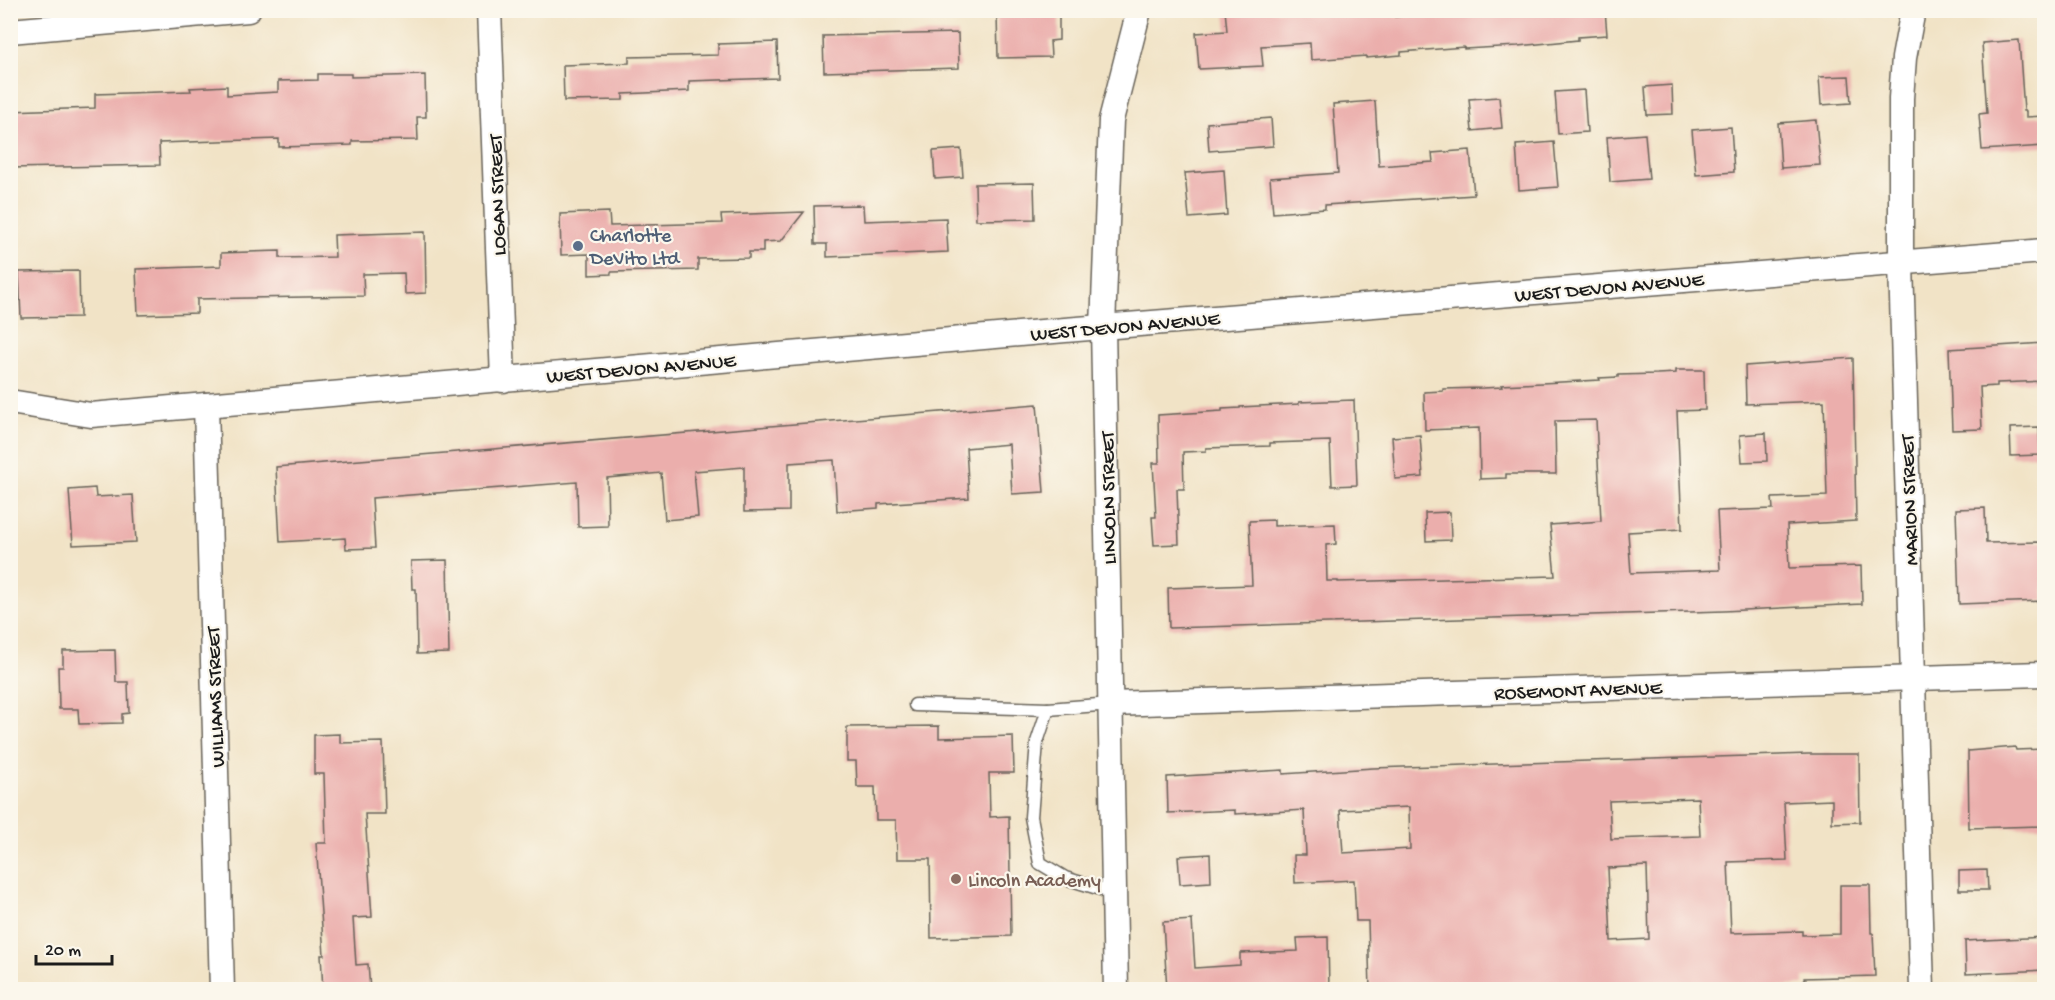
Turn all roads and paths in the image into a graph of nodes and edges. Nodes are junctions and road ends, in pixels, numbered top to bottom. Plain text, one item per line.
1 (248, 10) edge
2 (489, 10) edge
3 (1139, 10) edge
4 (1913, 10) edge
5 (10, 31) edge
6 (2044, 251) edge
7 (1901, 263) junction
8 (1103, 327) junction
9 (503, 380) junction
10 (10, 402) edge
11 (206, 405) junction
12 (2044, 674) edge
13 (1913, 678) junction
14 (1111, 704) junction
15 (915, 705) dead end
16 (1048, 709) junction
17 (1114, 893) junction
18 (222, 990) edge
19 (1116, 990) edge
20 (1922, 990) edge

1 - 5 street
2 - 9 street, LOGAN STREET
3 - 8 street, LINCOLN STREET
4 - 7 street, MARION STREET
6 - 7 street, WEST DEVON AVENUE
7 - 8 street, WEST DEVON AVENUE
7 - 13 street, MARION STREET
8 - 9 street, WEST DEVON AVENUE
8 - 14 street, LINCOLN STREET
9 - 11 street, WEST DEVON AVENUE
10 - 11 street, WEST DEVON AVENUE
11 - 18 street, WILLIAMS STREET
12 - 13 street, ROSEMONT AVENUE
13 - 14 street, ROSEMONT AVENUE
13 - 20 street, MARION STREET
14 - 16 lane
14 - 17 street, LINCOLN STREET
15 - 16 lane
16 - 17 lane
17 - 19 street, LINCOLN STREET

